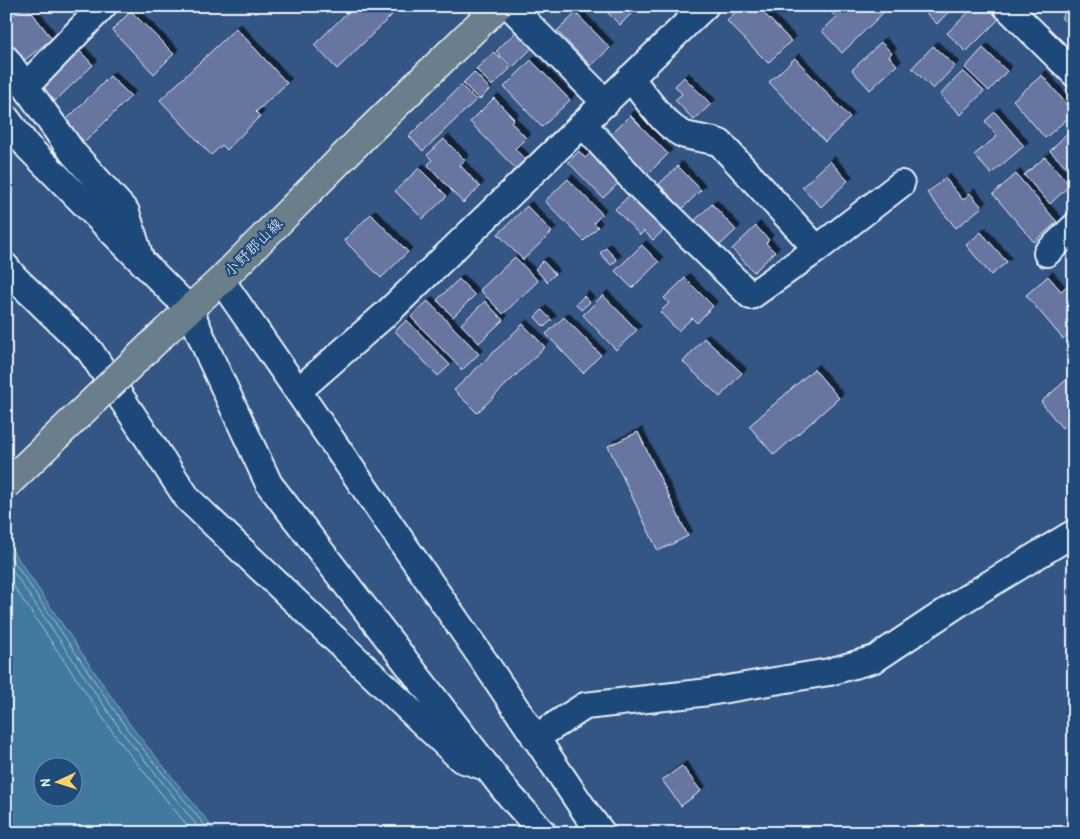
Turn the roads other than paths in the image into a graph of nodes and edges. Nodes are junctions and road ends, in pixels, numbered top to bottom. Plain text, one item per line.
1 (103, 6) edge
2 (498, 6) edge
3 (510, 6) edge
4 (705, 6) edge
5 (1006, 6) edge
6 (6, 59) edge
7 (1074, 73) edge
8 (630, 78) junction
9 (26, 86) junction
10 (606, 102) junction
11 (6, 118) edge
12 (583, 124) junction
13 (901, 184) dead end
14 (1074, 227) edge
15 (817, 249) junction
16 (1047, 253) dead end
17 (142, 264) junction
18 (6, 267) edge
19 (221, 280) junction
20 (190, 310) junction
21 (298, 391) junction
22 (6, 486) edge
23 (1074, 533) edge
24 (535, 738) junction
25 (488, 767) junction
26 (543, 833) edge
27 (602, 833) edge

1 - 9 street
2 - 19 main road, 小野郡山線
3 - 10 street
4 - 8 street
5 - 7 street
6 - 9 street
8 - 10 street
8 - 15 street
9 - 17 street
10 - 12 street
11 - 17 street
12 - 15 street
12 - 21 street
13 - 15 street
14 - 16 street
17 - 20 street
18 - 25 street
19 - 20 main road, 小野郡山線
19 - 21 street
20 - 22 main road, 小野郡山線, bridge
20 - 25 street
21 - 24 street
23 - 24 street
24 - 27 street
25 - 26 street

